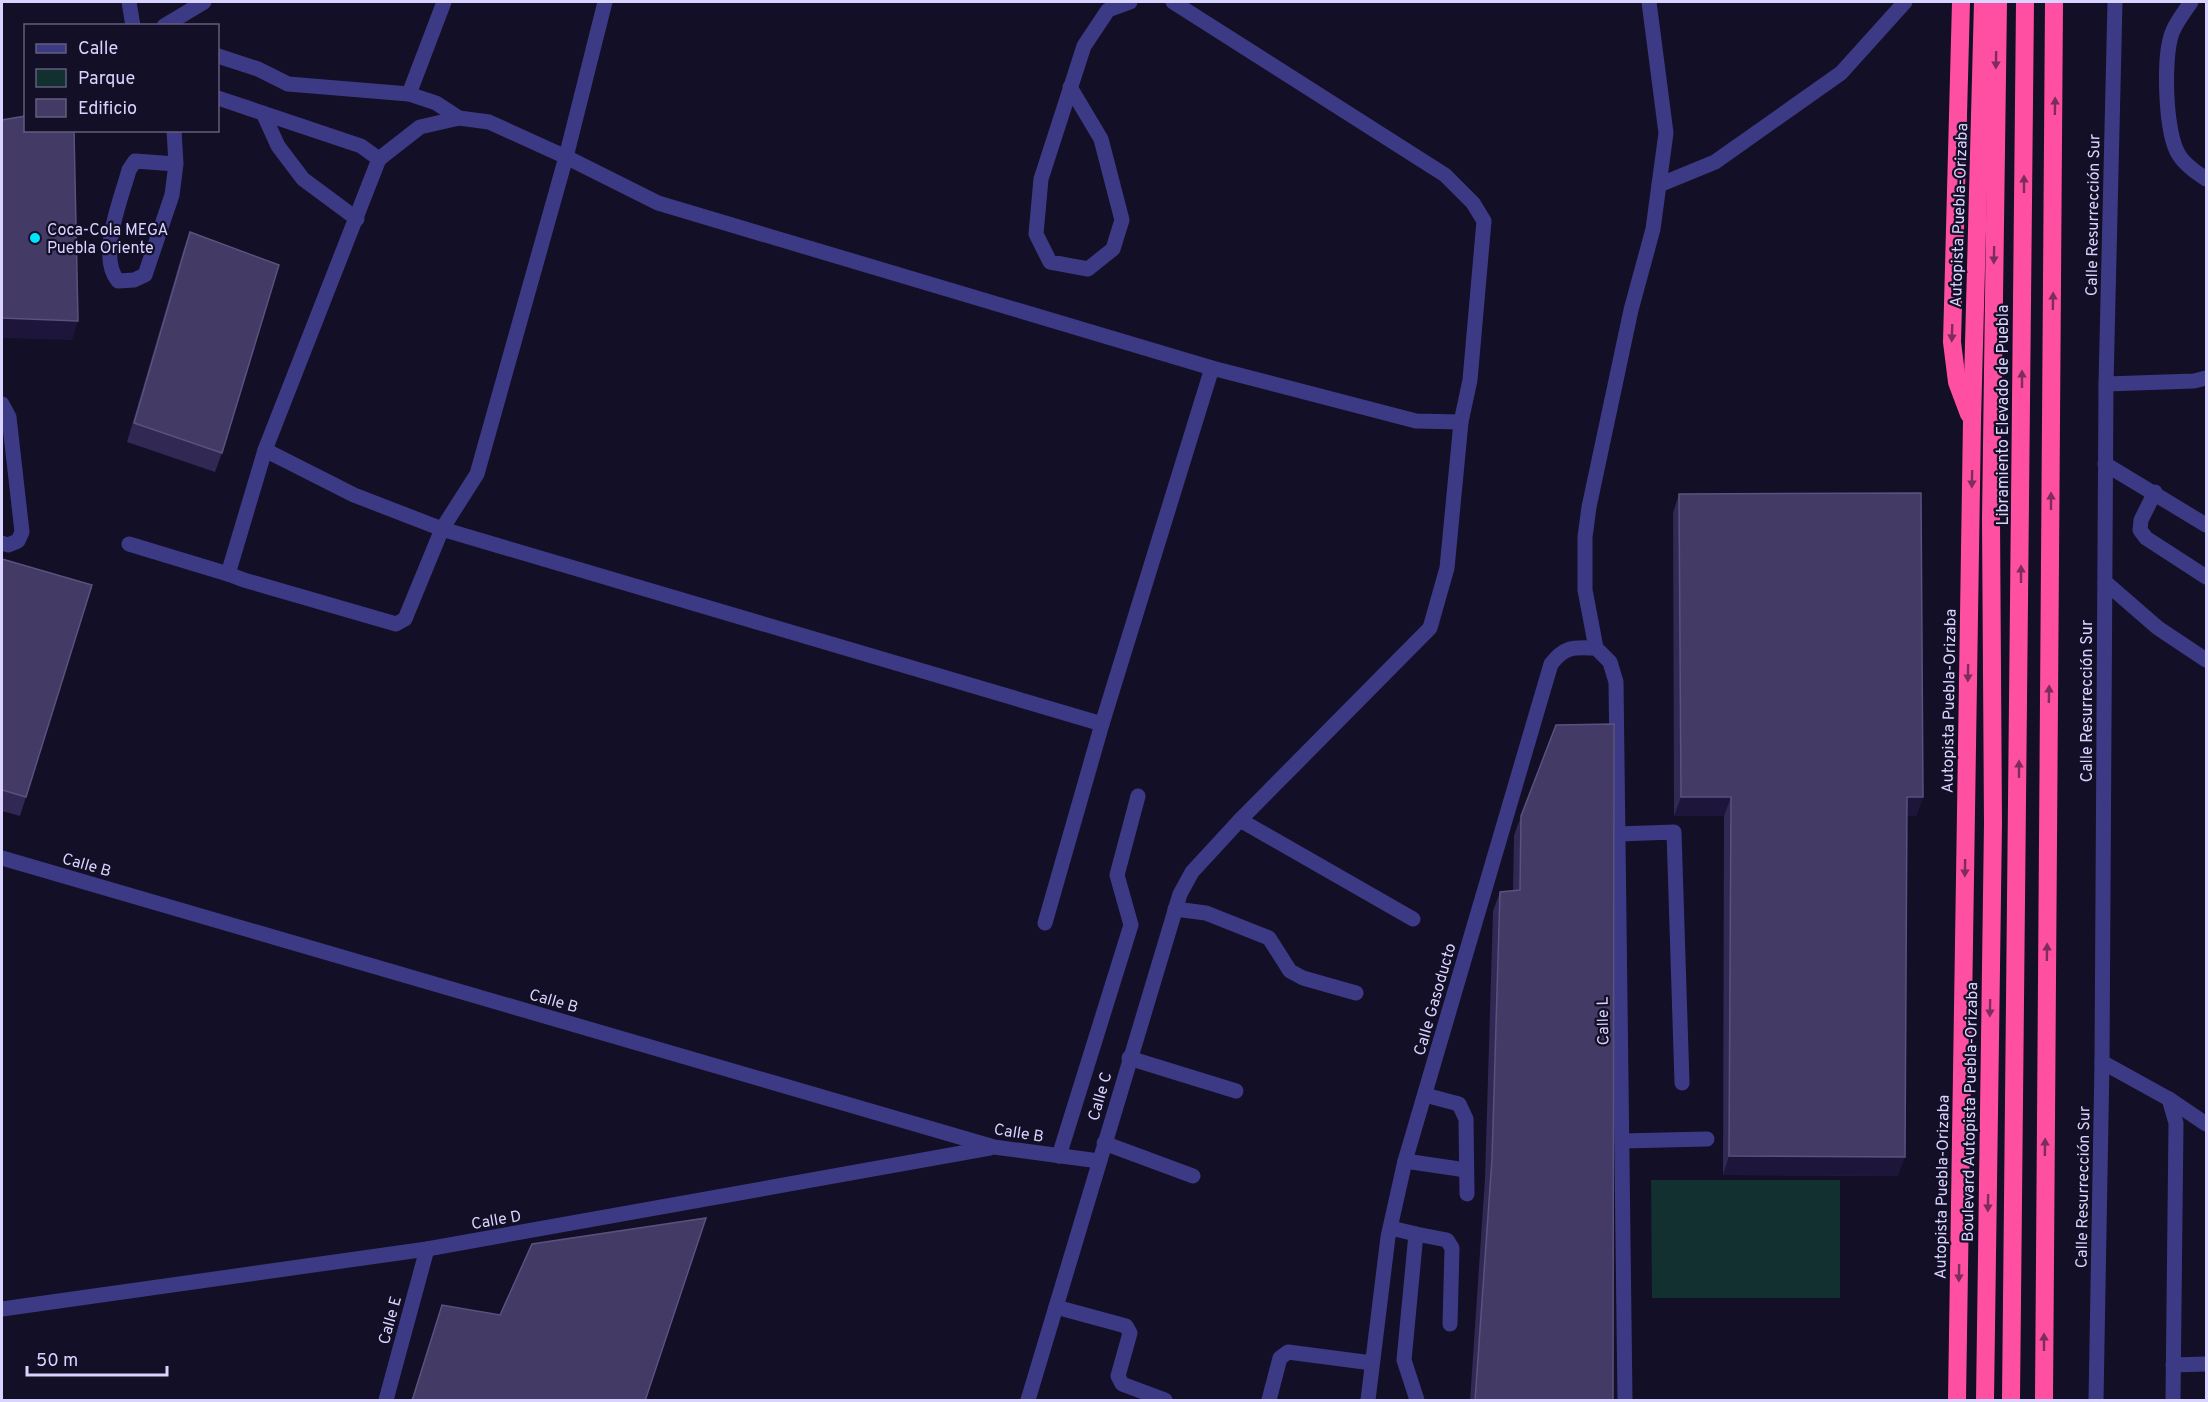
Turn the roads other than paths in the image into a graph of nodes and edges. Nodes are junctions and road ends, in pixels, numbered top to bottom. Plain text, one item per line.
1 (129, 2) edge
2 (204, 2) edge
3 (444, 2) edge
4 (605, 2) edge
5 (1130, 2) edge
6 (1173, 2) edge
7 (1649, 2) edge
8 (1961, 2) edge
9 (1983, 2) edge
10 (1998, 2) edge
11 (2025, 2) edge
12 (2054, 2) edge
13 (2115, 2) edge
14 (1901, 4) edge
15 (2188, 4) edge
16 (133, 24) edge
17 (170, 24) edge
18 (219, 56) edge
19 (1070, 87) junction
20 (409, 94) junction
21 (219, 98) edge
22 (263, 113) junction
23 (459, 118) junction
24 (174, 134) edge
25 (566, 157) junction
26 (379, 159) junction
27 (176, 164) junction
28 (2206, 179) edge
29 (1659, 185) junction
30 (357, 219) junction
31 (1212, 368) junction
32 (2206, 378) edge
33 (2106, 384) junction
34 (2, 404) edge
35 (1972, 420) junction
36 (1461, 422) junction
37 (266, 450) junction
38 (2106, 464) junction
39 (2155, 492) junction
40 (2206, 525) edge
41 (442, 529) junction
42 (2, 543) edge
43 (129, 544) dead end
44 (228, 574) junction
45 (2206, 577) edge
46 (2105, 582) junction
47 (1596, 648) junction
48 (2206, 660) edge
49 (1102, 724) junction
50 (1138, 796) dead end
51 (1240, 820) junction
52 (1993, 823) joint
53 (1618, 834) junction
54 (2, 858) edge
55 (1175, 909) junction
56 (1413, 919) dead end
57 (1045, 923) dead end
58 (1356, 993) dead end
59 (1130, 1058) junction
60 (2102, 1062) junction
61 (1682, 1083) dead end
62 (1236, 1091) dead end
63 (1425, 1095) junction
64 (2169, 1099) junction
65 (2206, 1124) edge
66 (1707, 1139) dead end
67 (1622, 1141) junction
68 (1104, 1143) junction
69 (994, 1147) junction
70 (1059, 1156) junction
71 (1099, 1161) junction
72 (1405, 1161) junction
73 (1466, 1170) junction
74 (1193, 1176) dead end
75 (1467, 1194) dead end
76 (1391, 1228) junction
77 (1416, 1234) junction
78 (427, 1249) junction
79 (1056, 1307) junction
80 (2, 1309) edge
81 (1450, 1324) dead end
82 (1372, 1363) junction
83 (2206, 1364) edge
84 (2173, 1365) junction
85 (386, 1401) edge
86 (1028, 1401) edge
87 (1165, 1401) edge
88 (1269, 1401) edge
89 (1368, 1401) edge
90 (1417, 1401) edge
91 (1626, 1401) edge
92 (1957, 1401) edge
93 (1985, 1401) edge
94 (2011, 1401) edge
95 (2044, 1401) edge
96 (2096, 1401) edge
97 (2173, 1401) edge

1 - 16 street
2 - 17 street
3 - 20 street
4 - 25 street
5 - 19 street
6 - 36 street, Calle C
7 - 29 street
8 -> 35 highway
9 - 35 highway, Autopista Puebla-Orizaba
10 -> 52 highway, Libramiento Elevado de Puebla
94 -> 11 highway, Libramiento Elevado de Puebla
95 -> 12 highway
13 - 33 street, Calle Resurrección Sur
14 - 29 street
15 - 28 street
18 - 20 street
19 - 19 street
20 - 23 street
21 - 22 street
22 - 26 street
22 - 30 street
23 - 25 street
23 - 26 street
24 - 27 street
25 - 31 street
25 - 41 street
26 - 30 street
27 - 27 street
29 - 47 street
30 - 37 street
31 - 36 street
31 - 49 street
32 - 33 street
33 - 38 street, Calle Resurrección Sur
34 - 42 street
35 -> 92 highway, Autopista Puebla-Orizaba
36 - 51 street, Calle C
37 - 41 street
37 - 44 street
38 - 39 street
38 - 46 street, Calle Resurrección Sur
39 - 40 street
39 - 45 street
41 - 44 street
41 - 49 street
43 - 44 street
46 - 48 street
46 - 60 street, Calle Resurrección Sur
47 - 53 street, Calle L
47 - 63 street, Calle Gasoducto
49 - 57 street
50 - 70 street
51 - 55 street, Calle C
51 - 56 street
52 -> 93 highway, Boulevard Autopista Puebla-Orizaba
53 - 61 street
53 - 67 street, Calle L
54 - 69 street, Calle B
55 - 58 street
55 - 59 street, Calle C
59 - 62 street
59 - 68 street, Calle C
60 - 64 street
60 - 96 street, Calle Resurrección Sur
63 - 72 street, Calle Gasoducto
63 - 73 street
64 - 65 street
64 - 84 street
66 - 67 street
67 - 91 street, Calle L
68 - 71 street, Calle C
68 - 74 street
69 - 70 street, Calle B
69 - 78 street, Calle D
70 - 71 street, Calle B
71 - 79 street, Calle C
72 - 73 street
72 - 76 street, Calle Gasoducto
73 - 75 street
76 - 77 street
76 - 82 street, Calle Gasoducto
77 - 81 street
77 - 90 street
78 - 80 street, Calle D
78 - 85 street, Calle E
79 - 86 street, Calle C
79 - 87 street
82 - 88 street
82 - 89 street, Calle Gasoducto
83 - 84 street
84 - 97 street

